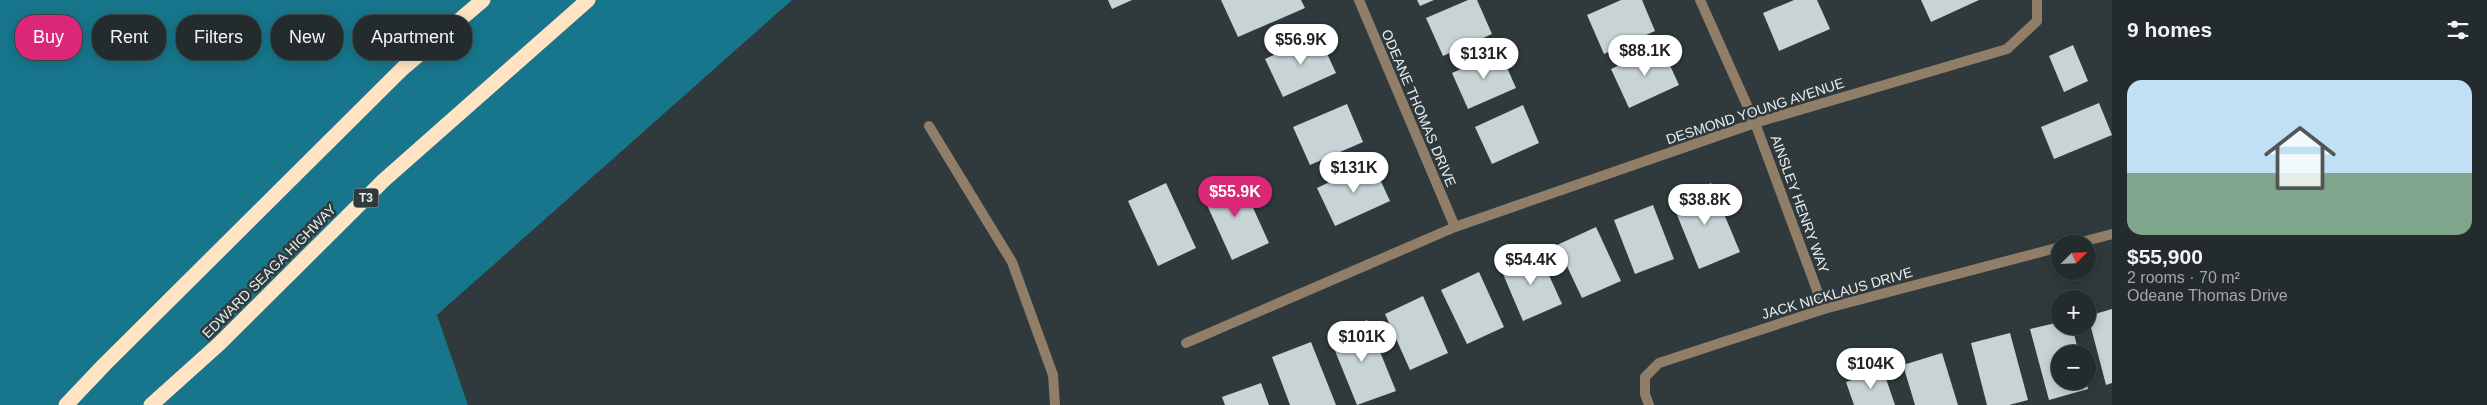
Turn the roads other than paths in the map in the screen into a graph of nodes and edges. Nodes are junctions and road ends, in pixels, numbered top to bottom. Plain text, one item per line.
1 (483, 0) edge
2 (588, 0) edge
3 (1359, 0) edge
4 (1700, 0) edge
5 (2037, 0) edge
6 (1755, 123) junction
7 (929, 126) dead end
8 (1454, 227) junction
9 (2112, 234) edge
10 (2096, 238) edge
11 (2051, 249) edge
12 (1824, 309) junction
13 (1186, 343) dead end
14 (66, 405) edge
15 (151, 405) edge
16 (1055, 405) edge
17 (1649, 405) edge

1 - 14 highway
2 - 15 highway, EDWARD SEAGA HIGHWAY / T3
3 - 8 street, ODEANE THOMAS DRIVE
4 - 6 street, AINSLEY HENRY WAY
5 - 6 street, DESMOND YOUNG AVENUE
6 - 8 street, DESMOND YOUNG AVENUE
6 - 12 street, AINSLEY HENRY WAY
7 - 16 street
8 - 13 street, DESMOND YOUNG AVENUE
9 - 10 street
11 - 12 street, JACK NICKLAUS DRIVE
12 - 17 street, JACK NICKLAUS DRIVE

